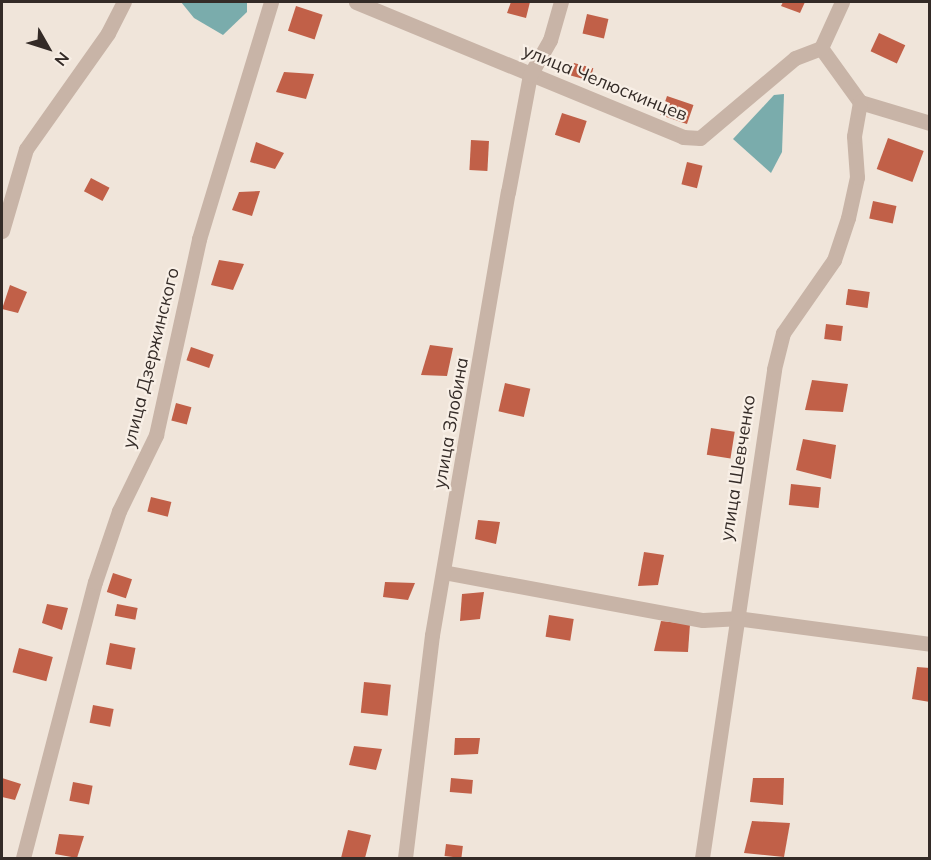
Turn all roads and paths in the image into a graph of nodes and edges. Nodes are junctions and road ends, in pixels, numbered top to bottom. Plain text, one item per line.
1 (124, 2) edge
2 (271, 2) edge
3 (356, 2) edge
4 (561, 2) edge
5 (842, 2) edge
6 (821, 48) junction
7 (530, 75) junction
8 (860, 102) junction
9 (930, 123) edge
10 (2, 231) edge
11 (443, 572) junction
12 (736, 618) junction
13 (930, 644) edge
14 (23, 858) edge
15 (405, 858) edge
16 (702, 858) edge

1 - 10 street
2 - 14 street, улица Дзержинского
3 - 7 street, улица Челюскинцев
4 - 7 street, улица Злобина
5 - 6 street
6 - 7 street, улица Челюскинцев
6 - 8 street
7 - 11 street, улица Злобина
8 - 9 street
8 - 12 street, улица Шевченко
11 - 12 street
11 - 15 street, улица Злобина
12 - 13 street
12 - 16 street, улица Шевченко

